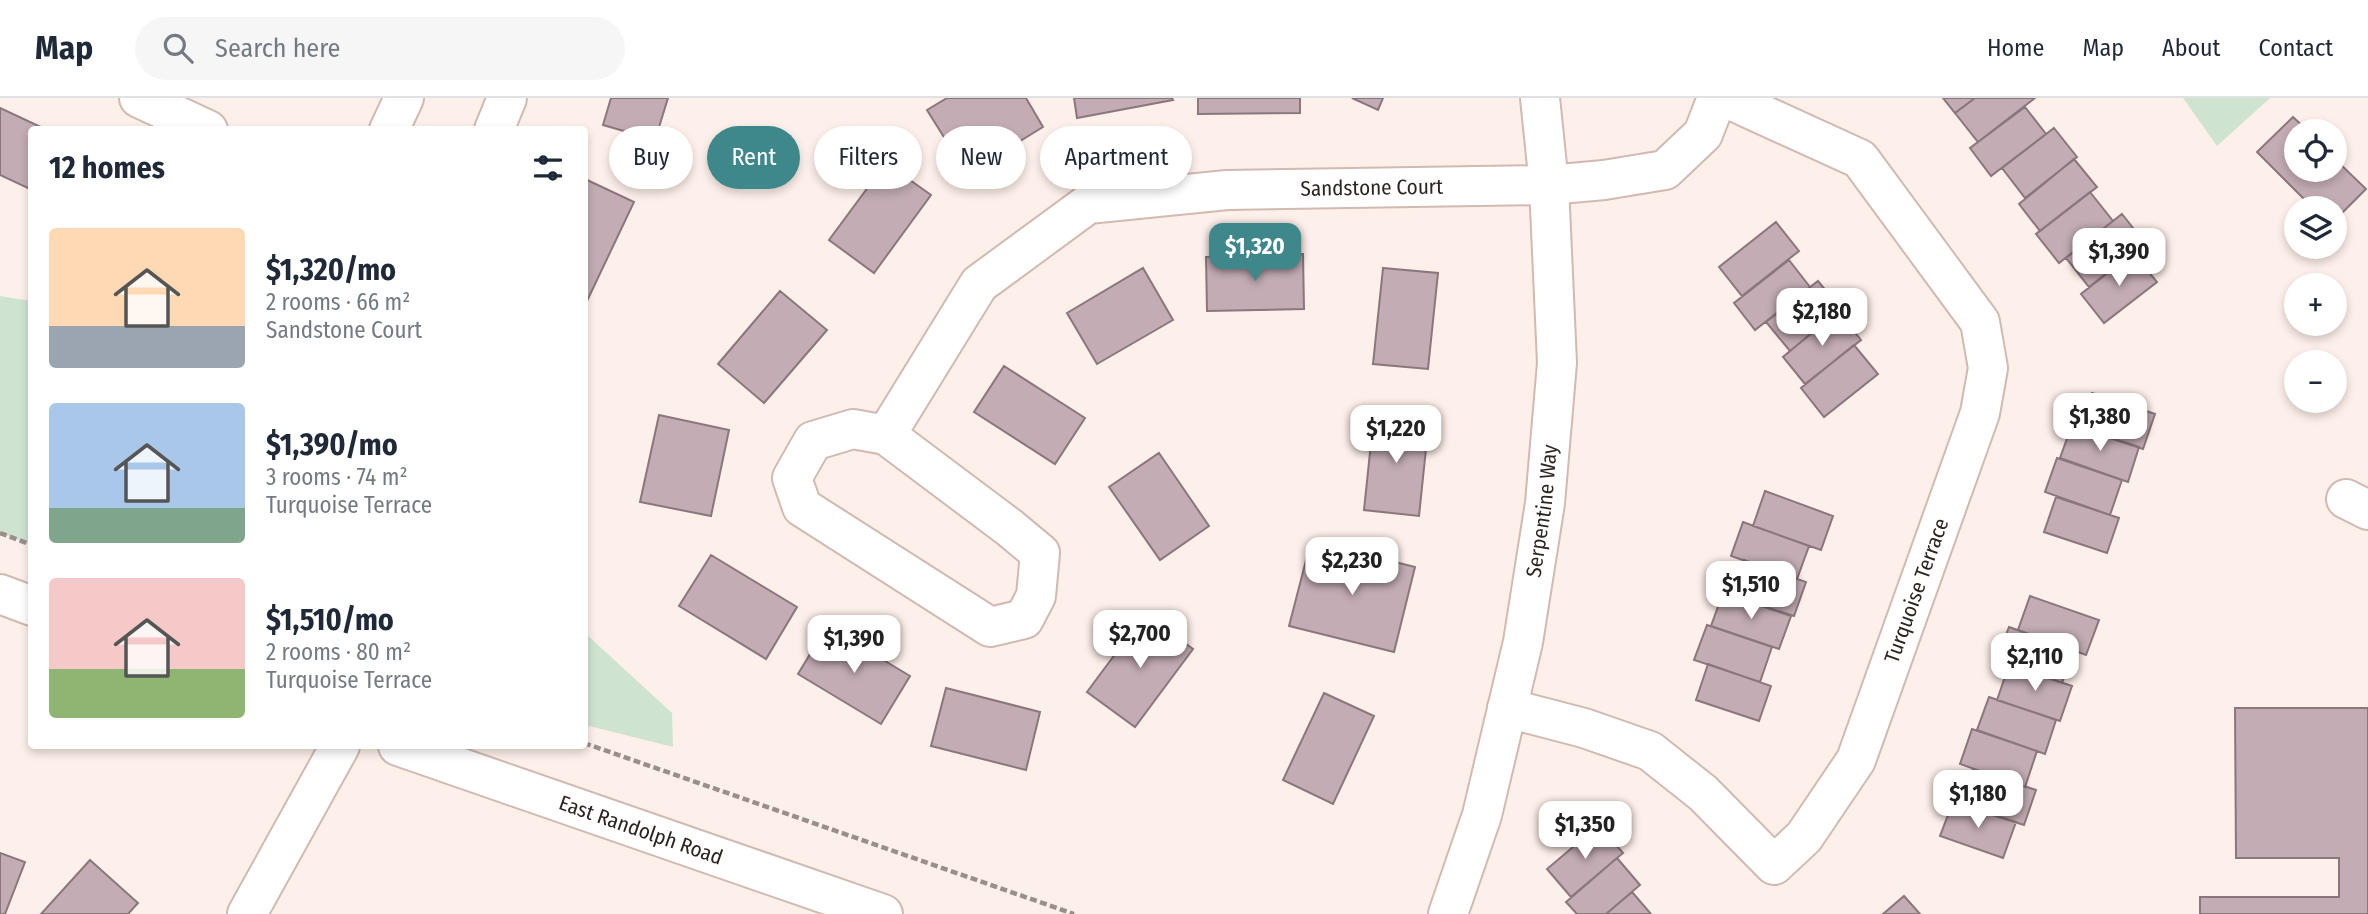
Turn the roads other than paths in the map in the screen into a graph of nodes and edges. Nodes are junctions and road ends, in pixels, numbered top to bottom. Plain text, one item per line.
1 (139, 98) edge
2 (404, 98) edge
3 (508, 98) edge
4 (1540, 98) edge
5 (1717, 98) edge
6 (1726, 98) edge
7 (199, 126) edge
8 (391, 126) edge
9 (496, 126) edge
10 (1549, 185) junction
11 (886, 435) junction
12 (0, 594) edge
13 (28, 605) edge
14 (1507, 708) junction
15 (338, 749) edge
16 (407, 749) edge
17 (247, 914) edge
18 (883, 914) edge
19 (1448, 914) edge

1 - 7 street
2 - 8 street
3 - 9 street
4 - 10 street, Serpentine Way
5 - 10 street, Sandstone Court
6 - 14 street, Turquoise Terrace
10 - 11 street, Sandstone Court
10 - 14 street, Serpentine Way
11 - 11 street
12 - 13 street
14 - 19 street, Serpentine Way
15 - 17 street
16 - 18 street, East Randolph Road

